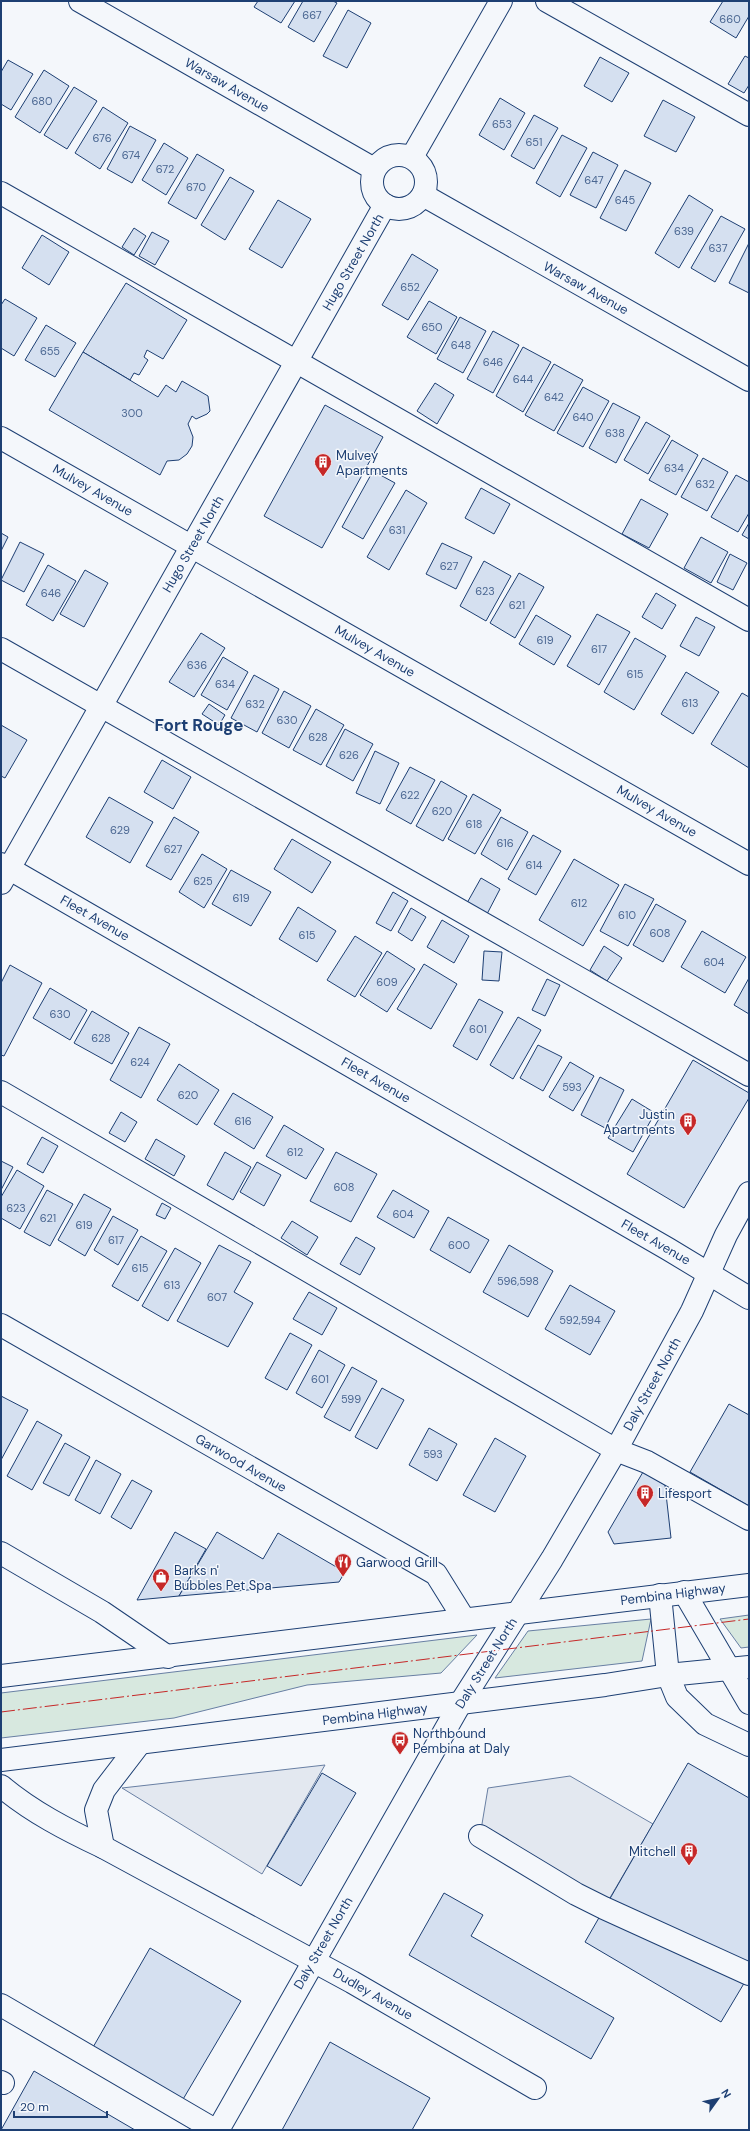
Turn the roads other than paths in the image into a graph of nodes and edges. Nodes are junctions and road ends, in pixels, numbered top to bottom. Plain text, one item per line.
1 (80, 1) edge
2 (500, 1) edge
3 (547, 1) edge
4 (749, 115) edge
5 (412, 157) junction
6 (374, 169) junction
7 (1, 194) edge
8 (423, 195) junction
9 (385, 205) junction
10 (297, 360) junction
11 (749, 380) edge
12 (1, 438) edge
13 (192, 546) junction
14 (749, 620) edge
15 (1, 650) edge
16 (101, 706) junction
17 (749, 864) edge
18 (4, 872) edge
19 (749, 1075) edge
20 (1, 1092) edge
21 (749, 1193) edge
22 (708, 1273) junction
23 (749, 1298) edge
24 (1, 1325) edge
25 (616, 1450) junction
26 (749, 1519) edge
27 (1, 1553) edge
28 (749, 1585) edge
29 (684, 1592) junction
30 (660, 1595) junction
31 (518, 1612) junction
32 (464, 1619) junction
33 (168, 1657) junction
34 (739, 1668) edge
35 (668, 1675) junction
36 (1, 1676) edge
37 (749, 1703) edge
38 (460, 1704) junction
39 (140, 1743) junction
40 (749, 1745) edge
41 (1, 1760) edge
42 (1, 1786) edge
43 (480, 1836) dead end
44 (103, 1847) junction
45 (313, 1960) junction
46 (749, 1974) edge
47 (1, 2005) edge
48 (535, 2088) dead end
49 (215, 2130) edge
50 (218, 2130) edge

1 - 6 street, Warsaw Avenue
2 - 5 street
3 - 4 street
5 - 6 street
5 - 8 street
6 - 9 street
7 - 10 street
8 - 9 street
8 - 11 street, Warsaw Avenue
9 - 10 street, Hugo Street North
10 - 13 street, Hugo Street North
10 - 14 street
12 - 13 street, Mulvey Avenue
13 - 16 street, Hugo Street North
13 - 17 street, Mulvey Avenue
15 - 16 street
16 - 18 street, Hugo Street North
16 - 19 street
18 - 22 street, Fleet Avenue
20 - 25 street
21 - 22 street, Daly Street North
22 - 23 street, Fleet Avenue
22 - 25 street, Daly Street North
24 - 32 street, Garwood Avenue
25 - 26 street
25 - 31 street, Daly Street North
27 - 33 street
28 - 29 street, Pembina Highway
29 - 30 street, Pembina Highway
29 - 34 street
30 - 31 street, Pembina Highway
30 - 35 street
31 - 32 street, Pembina Highway
31 - 38 street, Daly Street North
32 - 33 street, Pembina Highway
33 - 36 street, Pembina Highway
34 - 35 street, Pembina Highway
34 - 37 street
35 - 38 street, Pembina Highway
35 - 40 street
38 - 39 street, Pembina Highway
38 - 45 street, Daly Street North
39 - 41 street, Pembina Highway
39 - 44 street
42 - 44 street, Dudley Avenue
43 - 46 street
44 - 45 street, Dudley Avenue
45 - 48 street, Dudley Avenue
45 - 50 street, Daly Street North
47 - 49 street

